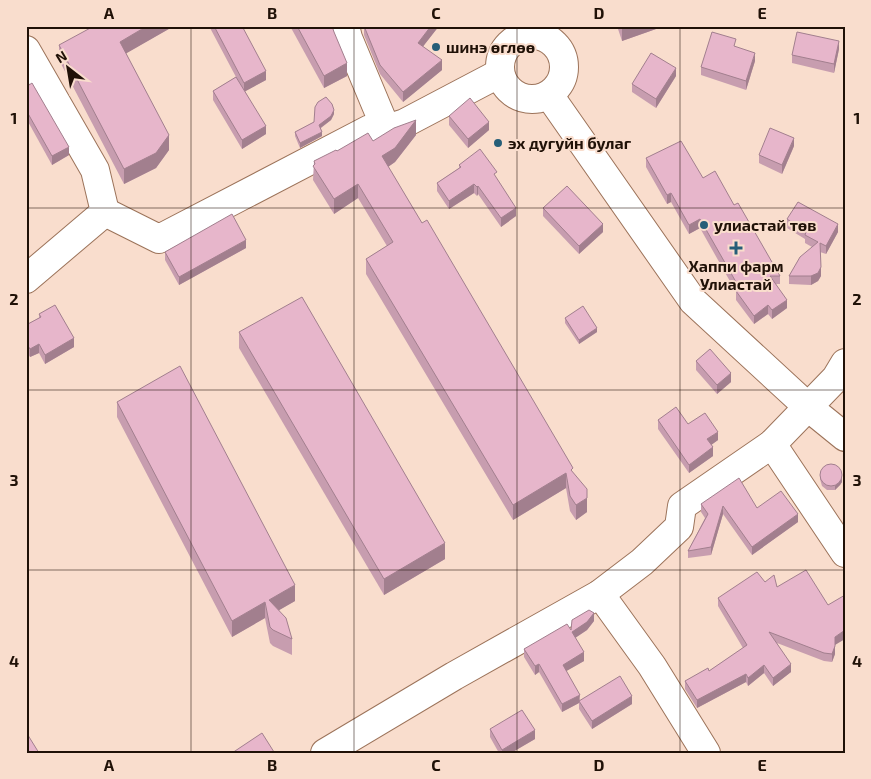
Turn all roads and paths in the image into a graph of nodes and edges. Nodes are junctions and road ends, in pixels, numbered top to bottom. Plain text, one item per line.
1 (345, 26) edge
2 (526, 31) edge
3 (26, 50) edge
4 (500, 73) junction
5 (549, 95) junction
6 (386, 129) junction
7 (106, 212) junction
8 (26, 279) edge
9 (845, 363) edge
10 (808, 407) junction
11 (845, 437) edge
12 (772, 444) junction
13 (845, 553) edge
14 (600, 594) junction
15 (326, 753) edge
16 (706, 753) edge

1 - 6 street
2 - 4 street
2 - 5 street
3 - 7 street
4 - 5 street
4 - 6 street
5 - 10 street
6 - 7 street
7 - 8 street
9 - 10 street
10 - 11 street
10 - 12 street
12 - 13 street
12 - 14 street
14 - 15 street
14 - 16 street

